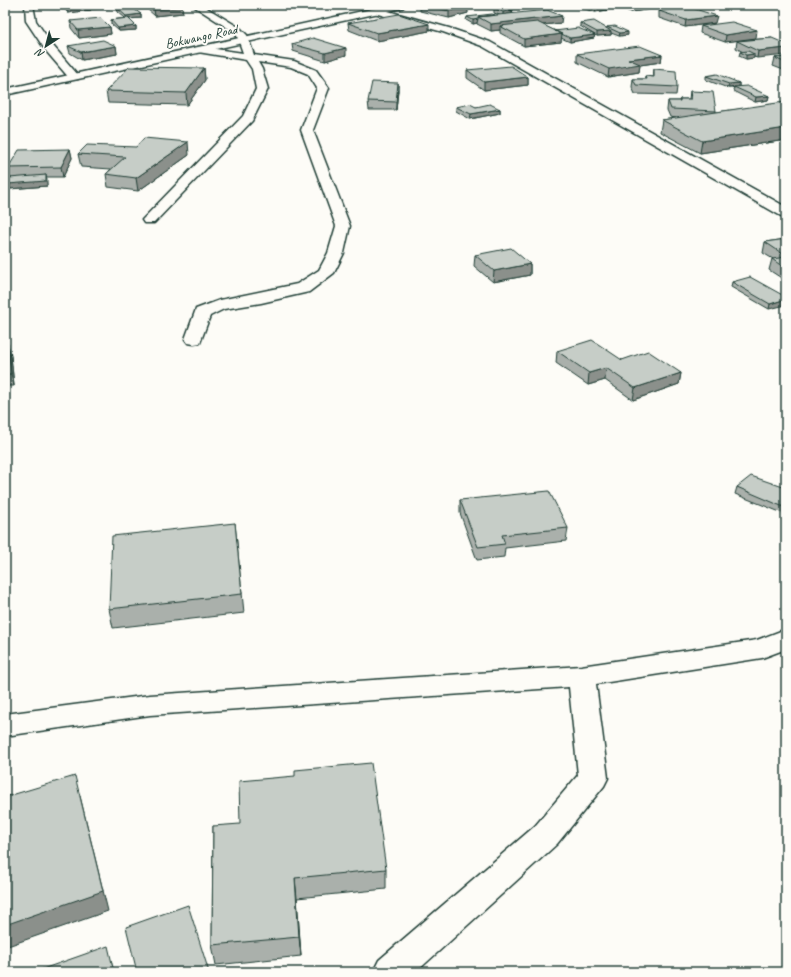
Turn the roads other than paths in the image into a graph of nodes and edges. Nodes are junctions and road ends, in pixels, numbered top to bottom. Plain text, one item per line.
1 (29, 5) edge
2 (196, 5) edge
3 (402, 5) edge
4 (377, 11) junction
5 (243, 41) junction
6 (202, 50) junction
7 (249, 56) junction
8 (74, 77) junction
9 (5, 92) edge
10 (786, 212) edge
11 (149, 220) dead end
12 (194, 339) dead end
13 (786, 638) edge
14 (581, 676) junction
15 (5, 725) edge
16 (391, 972) edge

1 - 8 street
2 - 5 street
3 - 4 street, Bokwango Road
4 - 5 street, Bokwango Road
4 - 10 street
5 - 6 street, Bokwango Road
5 - 7 street
6 - 7 street
6 - 8 street, Bokwango Road
7 - 11 street
7 - 12 street
8 - 9 street, Bokwango Road
13 - 14 street
14 - 15 street
14 - 16 street

